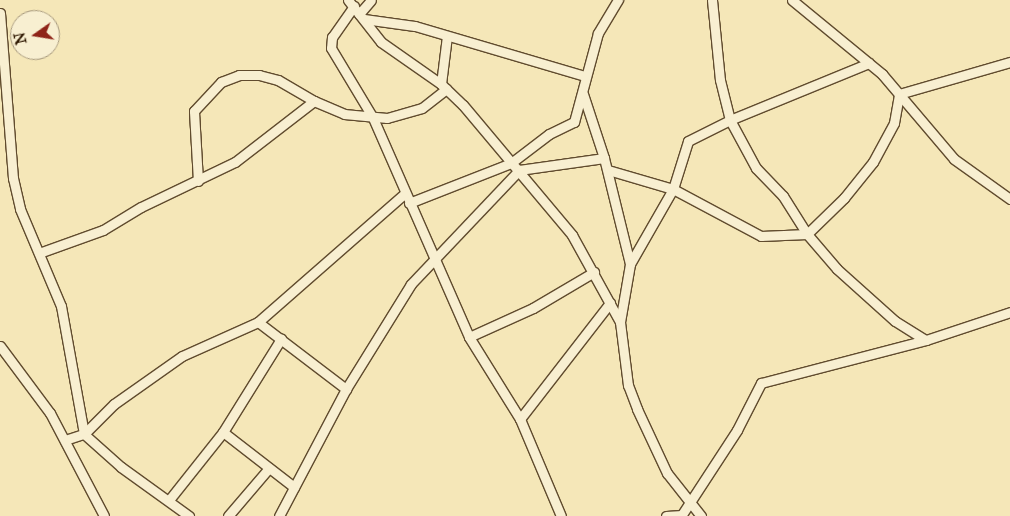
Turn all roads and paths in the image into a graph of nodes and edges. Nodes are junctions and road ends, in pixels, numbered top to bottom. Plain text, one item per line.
1 (370, 0) edge
2 (618, 0) edge
3 (712, 0) edge
4 (792, 0) edge
5 (356, 10) edge
6 (0, 13) edge
7 (447, 36) junction
8 (1010, 62) edge
9 (869, 63) junction
10 (585, 76) junction
11 (443, 86) junction
12 (582, 91) junction
13 (899, 94) junction
14 (314, 101) junction
15 (373, 118) junction
16 (730, 120) junction
17 (604, 158) junction
18 (511, 163) junction
19 (519, 170) junction
20 (608, 170) junction
21 (198, 181) junction
22 (673, 188) junction
23 (404, 194) junction
24 (1010, 199) edge
25 (409, 203) junction
26 (807, 234) junction
27 (39, 253) junction
28 (436, 254) junction
29 (630, 264) junction
30 (594, 272) junction
31 (610, 303) junction
32 (1010, 312) edge
33 (258, 322) junction
34 (620, 322) junction
35 (468, 337) junction
36 (281, 339) junction
37 (926, 340) junction
38 (0, 346) edge
39 (346, 389) junction
40 (520, 419) junction
41 (223, 432) junction
42 (84, 434) junction
43 (65, 440) junction
44 (269, 468) junction
45 (294, 487) junction
46 (169, 500) junction
47 (688, 504) junction
48 (682, 515) edge
49 (104, 516) edge
50 (189, 516) edge
51 (228, 516) edge
52 (279, 516) edge
53 (561, 516) edge
54 (666, 516) edge
55 (701, 516) edge

1 - 5 street
2 - 10 street
3 - 16 street
4 - 9 street
5 - 7 street
5 - 11 street
5 - 15 street
6 - 27 street
7 - 10 street
7 - 11 street
8 - 13 street
9 - 13 street
9 - 16 street
10 - 12 street
11 - 15 street
11 - 18 street
12 - 17 street
12 - 18 street
13 - 24 street
13 - 26 street
14 - 15 street
14 - 21 street
14 - 21 street
15 - 23 street
16 - 22 street
16 - 26 street
17 - 19 street
17 - 20 street
18 - 19 street
18 - 25 street
19 - 28 street
19 - 30 street
20 - 22 street
20 - 29 street
21 - 27 street
22 - 26 street
22 - 29 street
23 - 25 street
23 - 33 street
25 - 28 street
26 - 37 street
27 - 42 street
28 - 35 street
28 - 39 street
29 - 34 street
30 - 31 street
30 - 35 street
31 - 34 street
31 - 40 street
32 - 37 street
33 - 36 street
33 - 42 street
34 - 47 street
35 - 40 street
36 - 39 street
36 - 41 street
37 - 47 street
38 - 43 street
39 - 45 street
40 - 53 street
41 - 44 street
41 - 46 street
42 - 43 street
42 - 46 street
43 - 49 street
44 - 45 street
44 - 51 street
45 - 52 street
46 - 50 street
47 - 48 street
47 - 55 street
48 - 54 street

